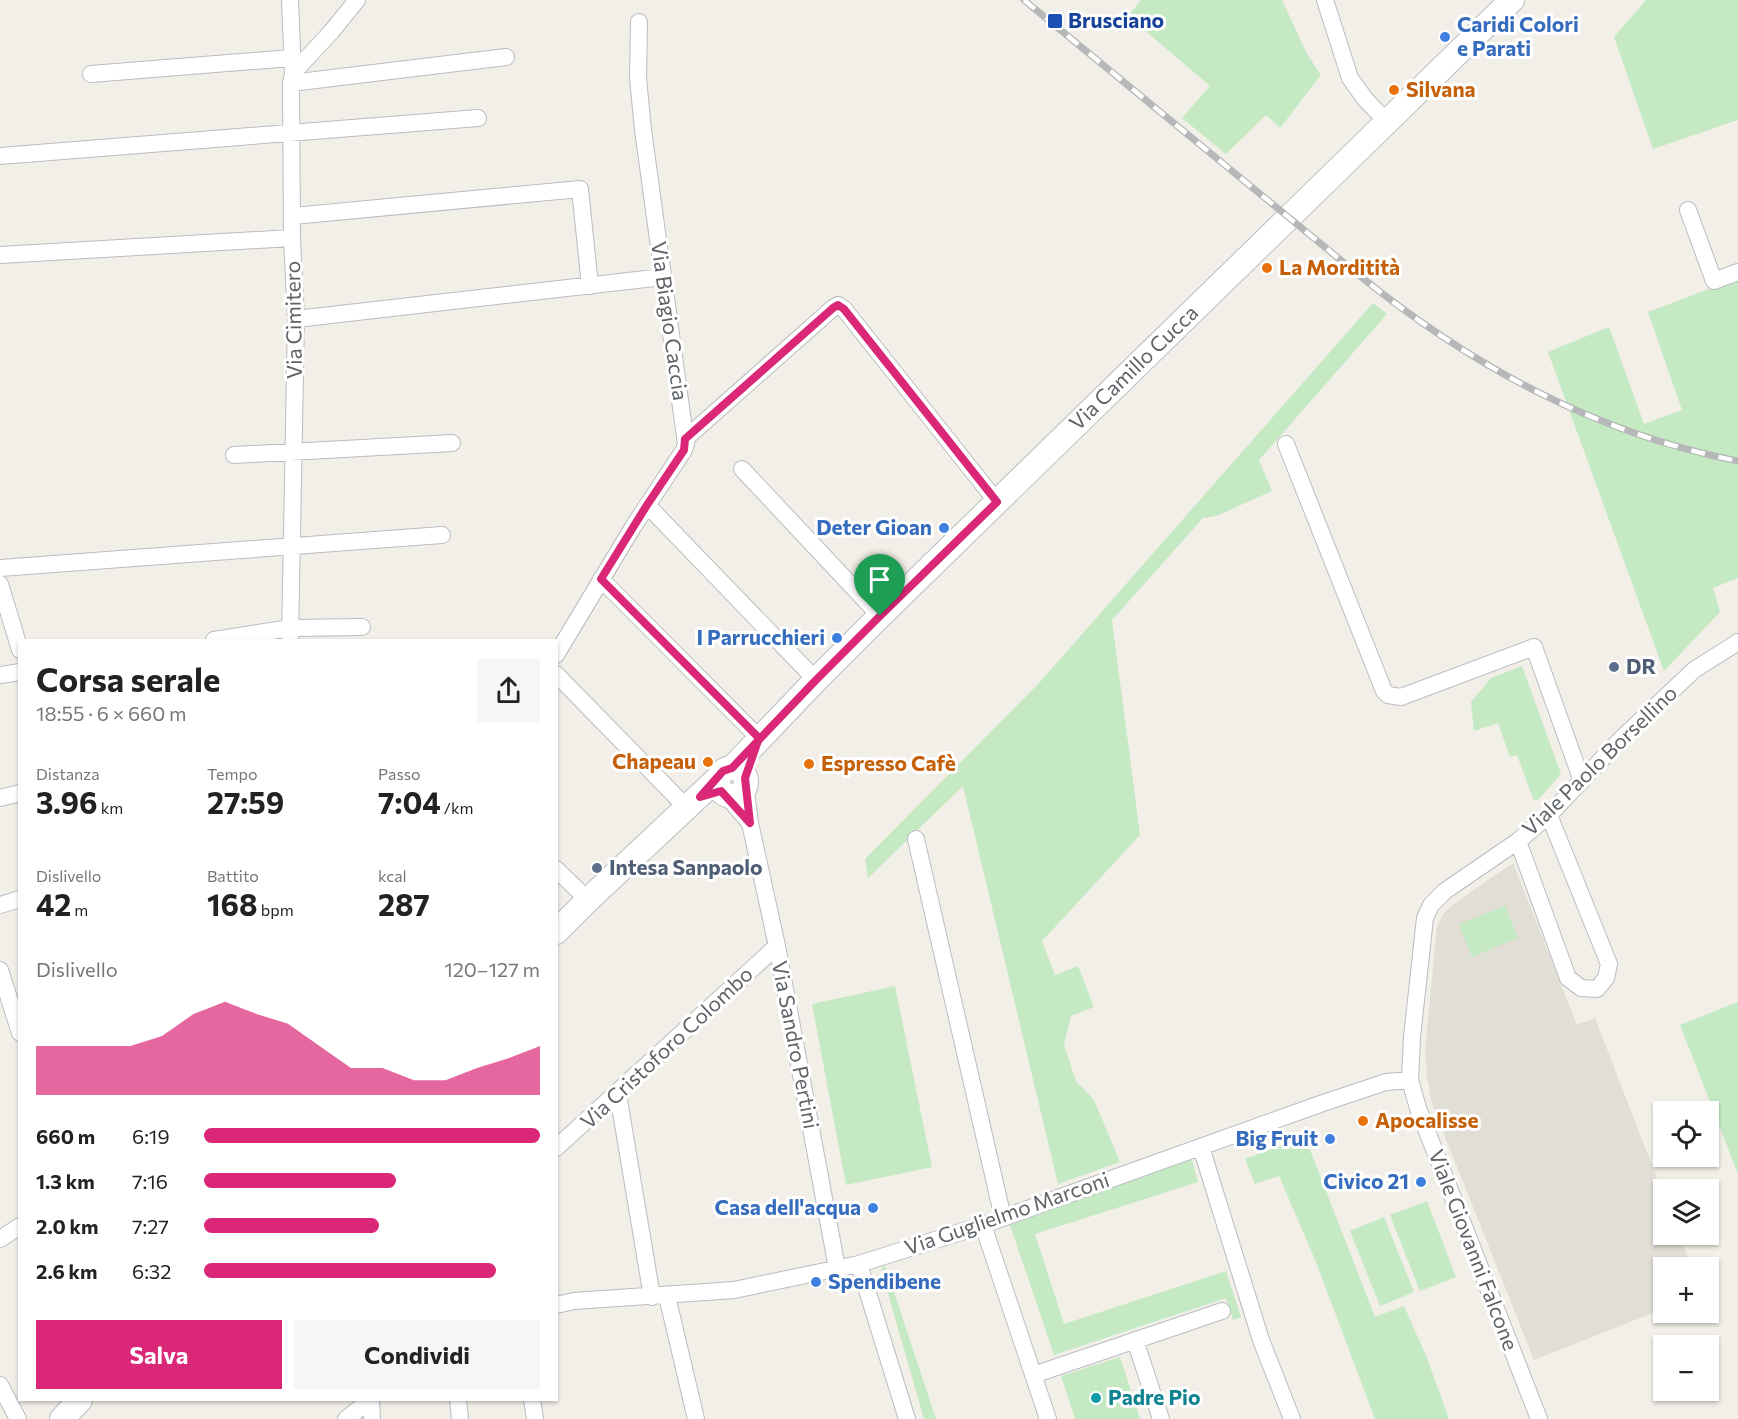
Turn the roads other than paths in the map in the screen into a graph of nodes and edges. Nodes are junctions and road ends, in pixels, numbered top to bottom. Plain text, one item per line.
1 (290, 0) edge
2 (357, 0) edge
3 (1325, 0) edge
4 (1512, 0) edge
5 (639, 22) dead end
6 (506, 57) dead end
7 (291, 71) junction
8 (91, 74) dead end
9 (478, 118) dead end
10 (1387, 122) junction
11 (291, 134) junction
12 (0, 156) edge
13 (1688, 210) dead end
14 (293, 216) junction
15 (292, 238) junction
16 (0, 255) edge
17 (1738, 272) edge
18 (663, 278) junction
19 (590, 286) junction
20 (296, 319) junction
21 (685, 439) junction
22 (452, 443) dead end
23 (1286, 444) dead end
24 (292, 452) junction
25 (234, 455) dead end
26 (742, 469) dead end
27 (997, 502) junction
28 (647, 505) junction
29 (442, 535) dead end
30 (293, 546) junction
31 (0, 568) edge
32 (601, 579) junction
33 (0, 584) edge
34 (880, 616) junction
35 (362, 627) dead end
36 (290, 634) edge
37 (227, 639) edge
38 (1738, 642) edge
39 (18, 643) edge
40 (558, 652) edge
41 (18, 672) edge
42 (0, 675) edge
43 (558, 675) edge
44 (816, 680) junction
45 (759, 738) junction
46 (1582, 781) junction
47 (722, 787) junction
48 (18, 794) edge
49 (0, 798) edge
50 (1549, 815) junction
51 (916, 839) dead end
52 (1518, 841) junction
53 (558, 871) edge
54 (18, 900) edge
55 (588, 900) junction
56 (0, 905) edge
57 (558, 930) edge
58 (777, 946) junction
59 (0, 970) edge
60 (5, 1003) edge
61 (18, 1029) edge
62 (1410, 1080) junction
63 (618, 1094) junction
64 (558, 1147) edge
65 (1201, 1147) junction
66 (1003, 1218) junction
67 (983, 1225) junction
68 (18, 1227) edge
69 (0, 1239) edge
70 (859, 1264) junction
71 (837, 1268) junction
72 (659, 1296) junction
73 (558, 1305) edge
74 (1222, 1311) dead end
75 (1135, 1340) junction
76 (1034, 1375) junction
77 (0, 1385) edge
78 (79, 1401) edge
79 (458, 1401) edge
80 (532, 1401) edge
81 (366, 1405) edge
82 (18, 1419) edge
83 (62, 1419) edge
84 (346, 1419) edge
85 (460, 1419) edge
86 (535, 1419) edge
87 (696, 1419) edge
88 (907, 1419) edge
89 (1048, 1419) edge
90 (1161, 1419) edge
91 (1292, 1419) edge
92 (1539, 1419) edge

1 - 7 street, Via Cimitero
2 - 7 street
3 - 10 street
4 - 10 street, Via Camillo Cucca
5 - 18 street, Via Biagio Caccia
6 - 7 street
7 - 8 street
7 - 11 street, Via Cimitero
9 - 11 street
10 - 27 street, Via Camillo Cucca
11 - 12 street
11 - 14 street, Via Cimitero
13 - 17 street
14 - 15 street, Via Cimitero
14 - 19 street
15 - 16 street
15 - 20 street, Via Cimitero
18 - 19 street
18 - 21 street, Via Biagio Caccia
19 - 20 street
20 - 24 street, Via Cimitero
21 - 27 street
21 - 28 street
22 - 24 street
23 - 46 street
24 - 25 street
24 - 30 street, Via Cimitero
26 - 34 street
27 - 34 street, Via Camillo Cucca
28 - 32 street
28 - 44 street
29 - 30 street
30 - 31 street
30 - 36 street, Via Cimitero
32 - 40 street
32 - 45 street
33 - 39 street
34 - 44 street, Via Camillo Cucca
35 - 36 street
36 - 37 street
38 - 46 street, Viale Paolo Borsellino
41 - 42 street
43 - 47 street, Via Sandro Pertini
44 - 45 street, Via Camillo Cucca
45 - 47 street, Via Camillo Cucca
46 - 50 street, Viale Paolo Borsellino
47 - 55 street, Via Camillo Cucca
47 - 58 street, Via Sandro Pertini
48 - 49 street
50 - 52 street, Viale Paolo Borsellino
50 - 52 street
51 - 66 street
52 - 62 street, Viale Paolo Borsellino
53 - 55 street
54 - 56 street
55 - 57 street, Via Camillo Cucca
58 - 63 street, Via Cristoforo Colombo
58 - 71 street, Via Sandro Pertini
59 - 60 street
60 - 61 street
62 - 65 street, Via Guglielmo Marconi
62 - 92 street, Viale Giovanni Falcone
63 - 64 street, Via Cristoforo Colombo
63 - 72 street
65 - 66 street, Via Guglielmo Marconi
65 - 91 street
66 - 67 street, Via Guglielmo Marconi
67 - 70 street, Via Guglielmo Marconi
67 - 76 street
68 - 69 street
70 - 71 street, Via Guglielmo Marconi
70 - 88 street
71 - 72 street, Via Guglielmo Marconi
72 - 73 street, Via Guglielmo Marconi
72 - 87 street
74 - 75 street
75 - 76 street
75 - 90 street
76 - 89 street
77 - 82 street
78 - 83 street
79 - 85 street
80 - 86 street
81 - 84 street

